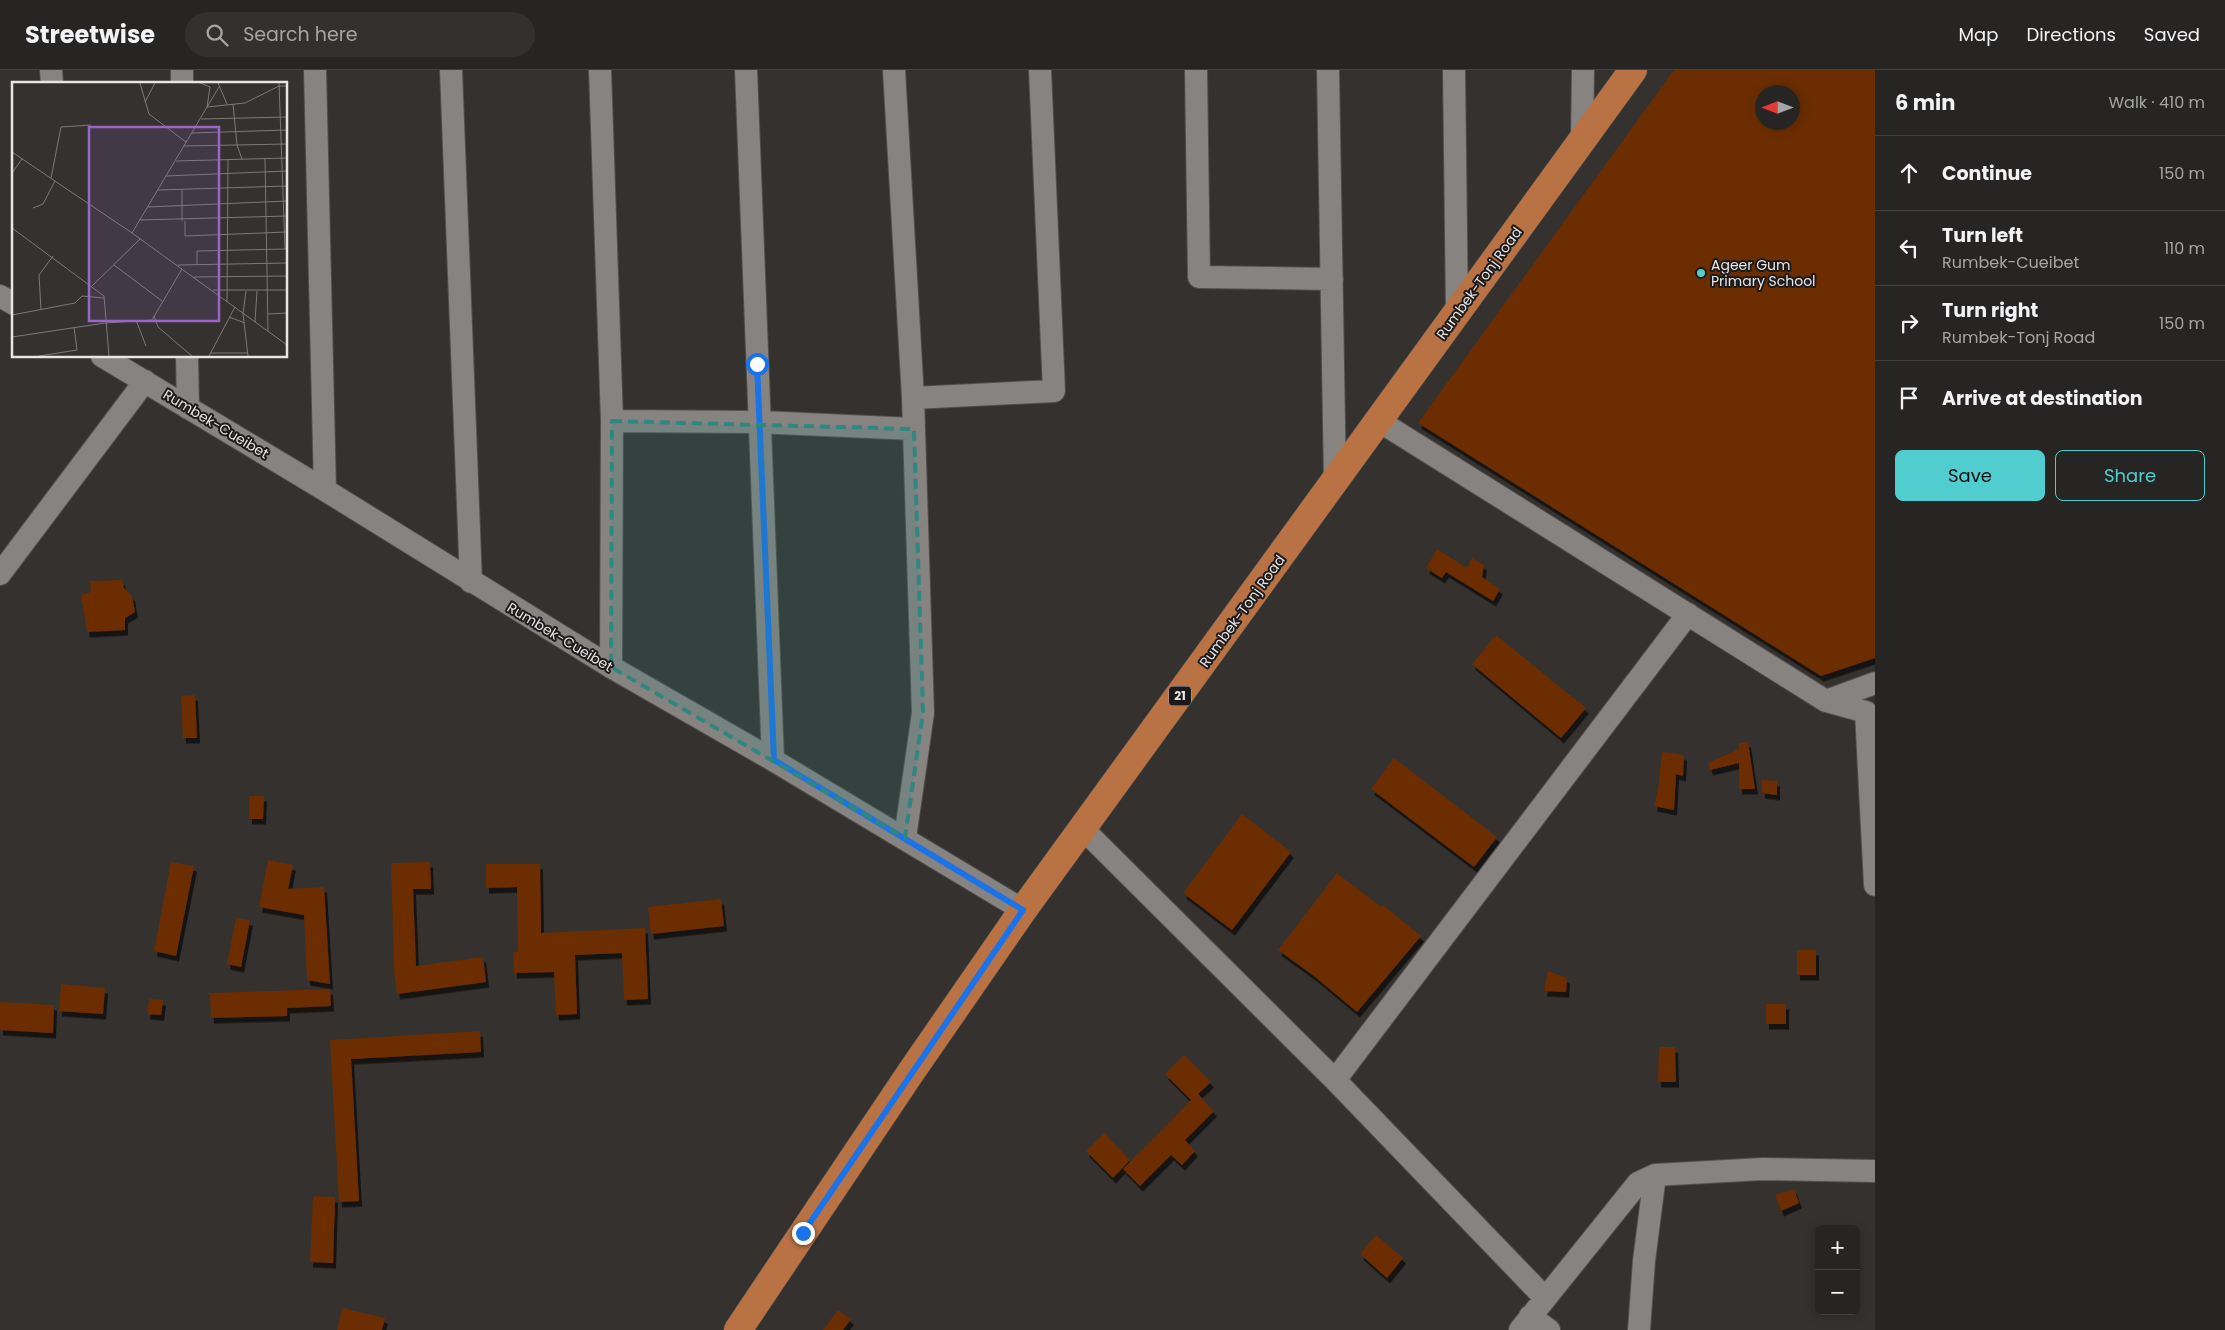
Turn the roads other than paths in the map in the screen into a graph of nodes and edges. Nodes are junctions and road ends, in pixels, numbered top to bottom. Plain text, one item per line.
1 (315, 70) edge
2 (451, 70) edge
3 (600, 70) edge
4 (746, 70) edge
5 (894, 70) edge
6 (1040, 70) edge
7 (1196, 70) edge
8 (1328, 70) edge
9 (1454, 70) edge
10 (1583, 70) edge
11 (1633, 70) edge
12 (1582, 140) junction
13 (1332, 279) junction
14 (0, 296) edge
15 (12, 303) edge
16 (1457, 313) junction
17 (105, 358) edge
18 (187, 358) edge
19 (145, 381) junction
20 (912, 398) junction
21 (188, 408) junction
22 (612, 421) junction
23 (759, 422) junction
24 (1379, 422) junction
25 (914, 429) junction
26 (1335, 482) junction
27 (325, 490) junction
28 (0, 574) edge
29 (470, 582) junction
30 (1688, 614) junction
31 (611, 667) junction
32 (1875, 683) edge
33 (1826, 701) junction
34 (774, 760) junction
35 (1084, 828) junction
36 (905, 838) junction
37 (1874, 872) edge
38 (1023, 910) junction
39 (1335, 1080) junction
40 (1875, 1170) edge
41 (1655, 1175) junction
42 (1545, 1298) junction
43 (1525, 1323) edge
44 (738, 1330) edge
45 (1549, 1330) edge
46 (1639, 1330) edge

1 - 27 street
2 - 29 street
3 - 22 street
4 - 23 street
5 - 20 street
6 - 20 street
7 - 13 street
8 - 13 street
9 - 16 street
10 - 12 street
11 - 12 main road, Rumbek-Tonj Road / 21
12 - 16 main road, Rumbek-Tonj Road / 21
13 - 26 street
14 - 15 street
16 - 24 main road, Rumbek-Tonj Road / 21
17 - 19 street, Rumbek-Cueibet
18 - 21 street
19 - 21 street, Rumbek-Cueibet
19 - 28 street
20 - 25 street
21 - 27 street, Rumbek-Cueibet
22 - 23 street
22 - 31 street
23 - 25 street
23 - 34 street
24 - 26 main road, Rumbek-Tonj Road / 21
24 - 30 street
25 - 36 street
26 - 35 main road, Rumbek-Tonj Road / 21
27 - 29 street, Rumbek-Cueibet
29 - 31 street, Rumbek-Cueibet
30 - 33 street
30 - 39 street
31 - 34 street, Rumbek-Cueibet
32 - 33 street
33 - 37 street
34 - 36 street, Rumbek-Cueibet
35 - 38 main road, Rumbek-Tonj Road / 21
35 - 39 street
36 - 38 street, Rumbek-Cueibet
38 - 44 main road, Rumbek-Tonj Road / 21
39 - 42 street
40 - 41 street
41 - 42 street
41 - 46 street
42 - 43 street
43 - 45 street

